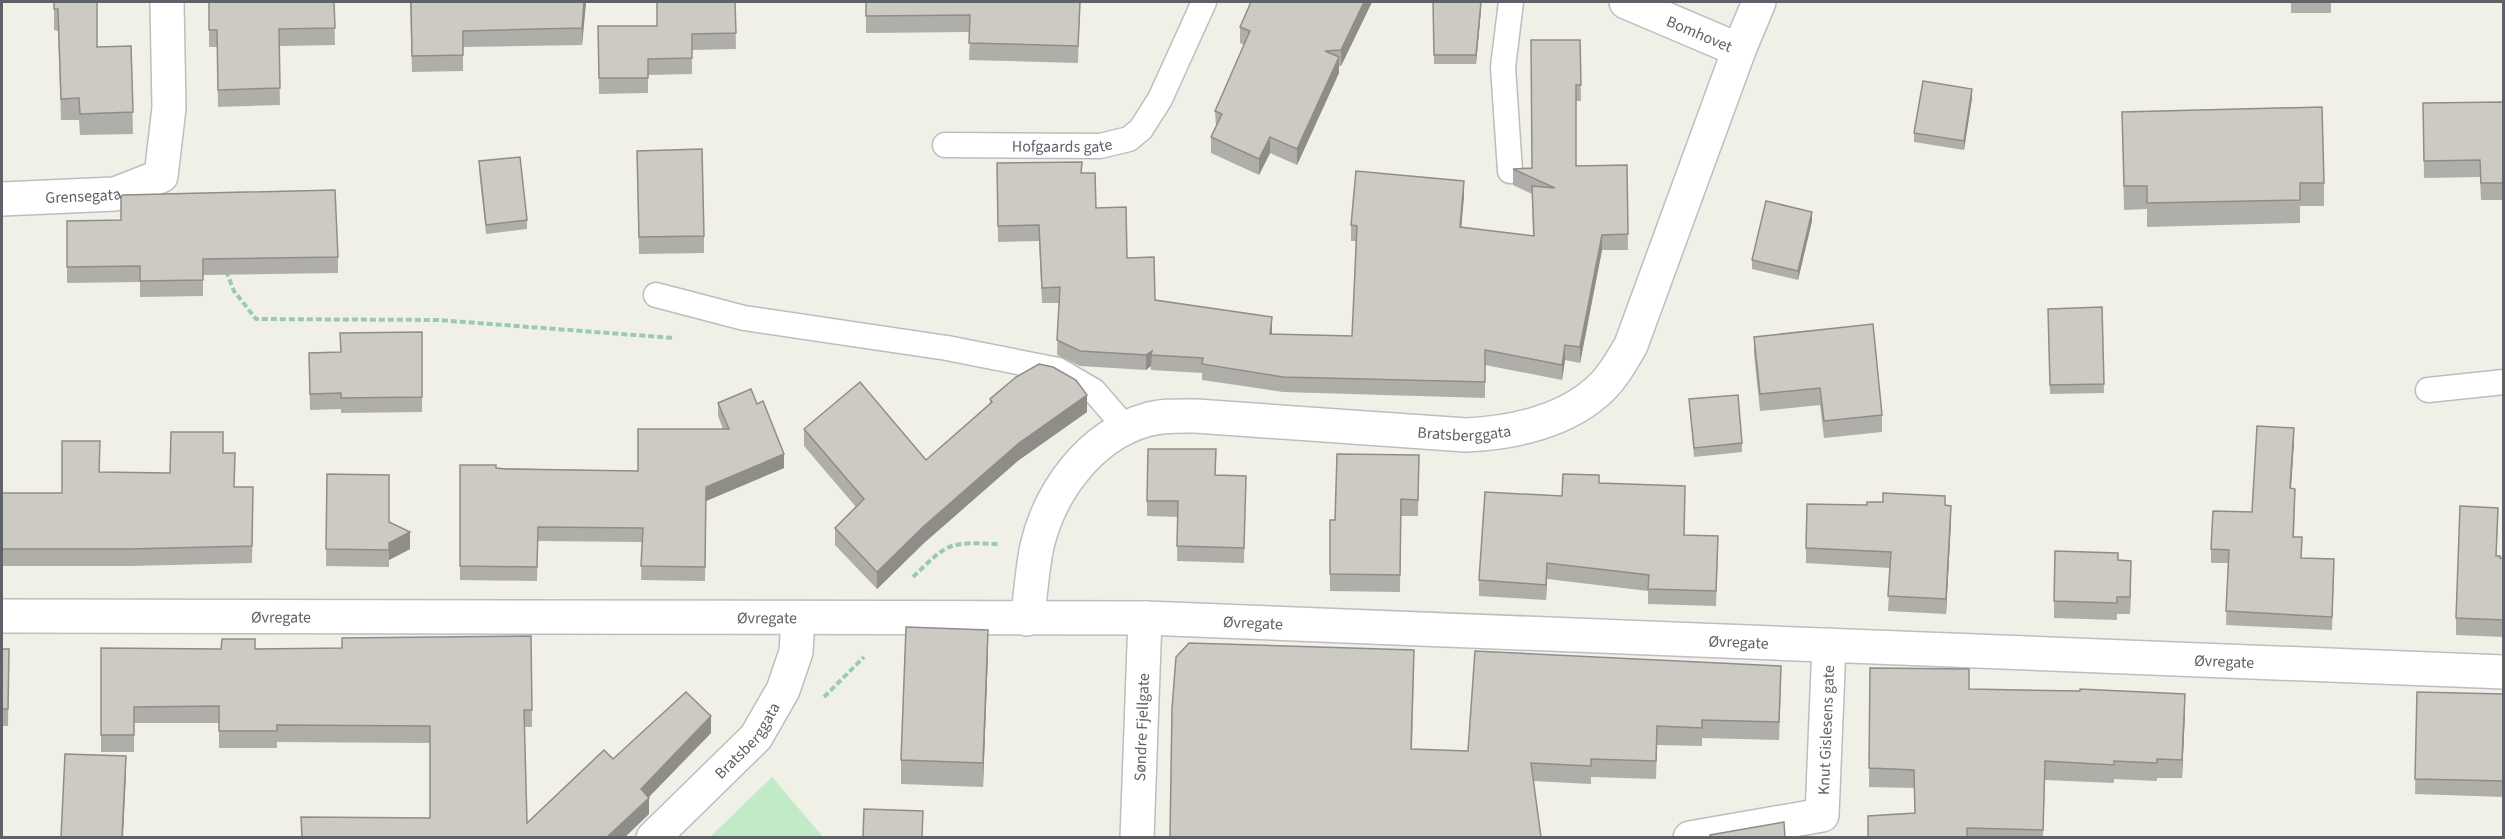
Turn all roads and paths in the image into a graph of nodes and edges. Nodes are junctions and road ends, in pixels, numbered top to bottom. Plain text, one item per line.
1 (167, 2) edge
2 (1204, 2) edge
3 (1511, 2) edge
4 (1626, 2) edge
5 (1759, 2) edge
6 (1738, 50) junction
7 (945, 145) dead end
8 (1510, 171) dead end
9 (2, 200) edge
10 (226, 269) edge
11 (656, 295) dead end
12 (681, 339) dead end
13 (2504, 382) edge
14 (2428, 390) dead end
15 (1126, 428) junction
16 (2, 616) edge
17 (798, 618) junction
18 (1145, 618) junction
19 (1027, 619) junction
20 (1829, 645) junction
21 (2504, 672) edge
22 (653, 837) edge
23 (1137, 837) edge
24 (1690, 837) edge

1 - 9 street, Grensegata
2 - 7 lane, Hofgaards gate
3 - 8 lane
4 - 6 street, Bomhovet
5 - 6 street, Bratsberggata
6 - 15 street, Bratsberggata
10 - 12 path
11 - 15 lane
13 - 14 lane
15 - 19 street, Bratsberggata
16 - 17 street, Øvregate
17 - 19 street, Øvregate
17 - 22 street, Bratsberggata
18 - 19 street, Øvregate
18 - 20 street, Øvregate
18 - 23 street, Søndre Fjellgate
20 - 21 street, Øvregate
20 - 24 street, Knut Gislesens gate

